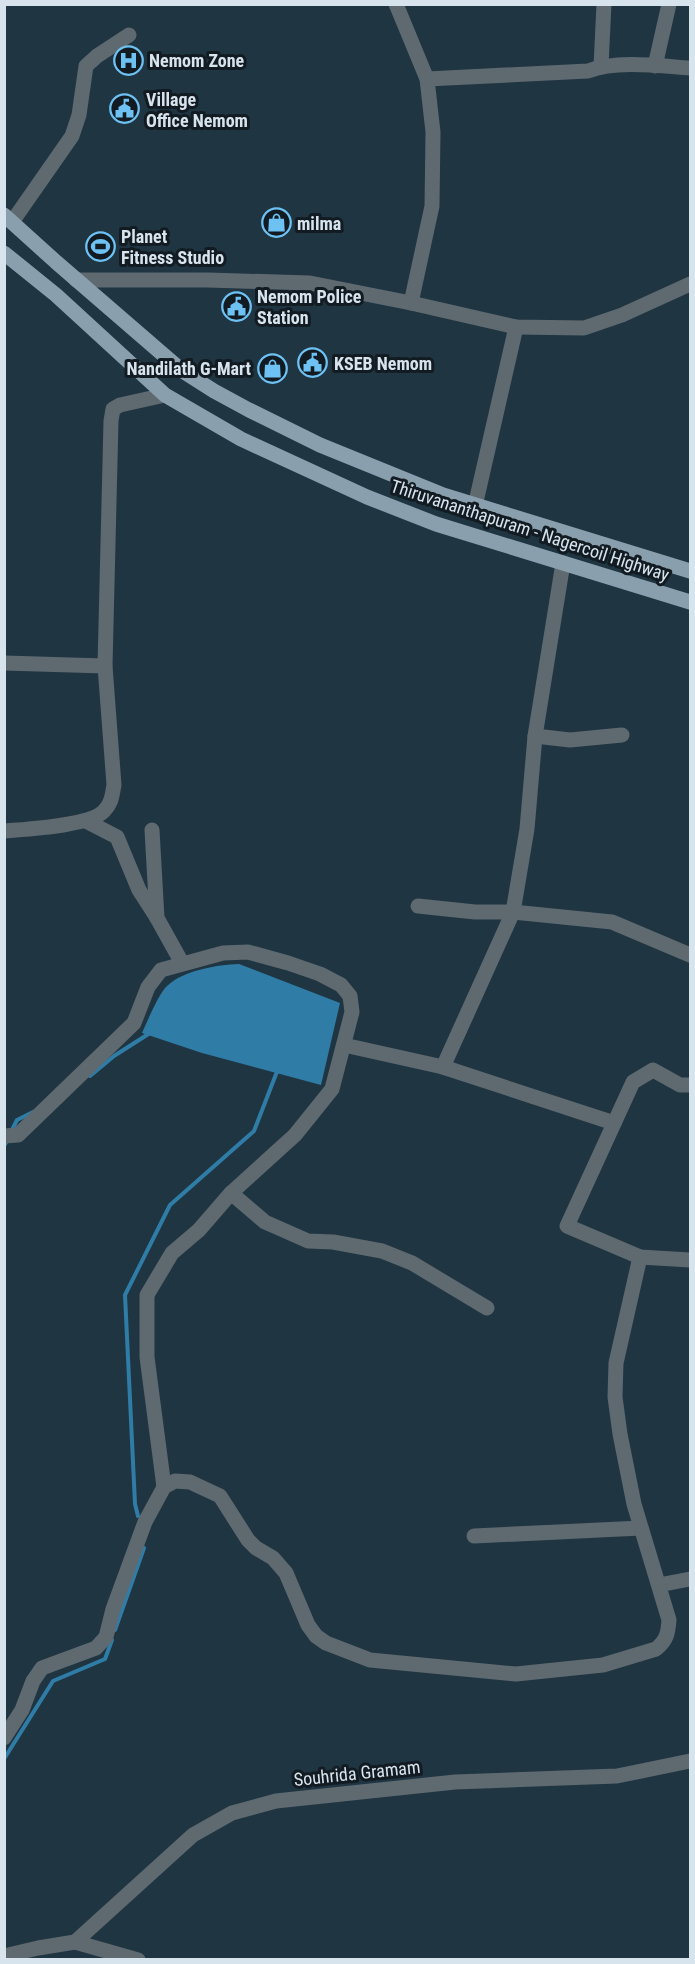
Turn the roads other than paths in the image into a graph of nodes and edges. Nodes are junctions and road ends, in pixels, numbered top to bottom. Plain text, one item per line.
1 (396, 4) edge
2 (604, 4) edge
3 (669, 4) edge
4 (129, 35) dead end
5 (601, 66) junction
6 (655, 66) junction
7 (690, 68) edge
8 (428, 79) junction
9 (8, 219) edge
10 (4, 253) edge
11 (76, 280) junction
12 (690, 284) edge
13 (56, 295) junction
14 (411, 303) junction
15 (516, 327) junction
16 (165, 395) junction
17 (475, 506) junction
18 (563, 563) junction
19 (690, 571) edge
20 (690, 602) edge
21 (4, 663) edge
22 (105, 666) junction
23 (622, 735) dead end
24 (535, 736) junction
25 (86, 821) junction
26 (152, 830) dead end
27 (4, 831) edge
28 (418, 906) dead end
29 (513, 912) junction
30 (157, 918) junction
31 (690, 955) edge
32 (182, 963) junction
33 (344, 1045) junction
34 (443, 1067) junction
35 (690, 1085) edge
36 (614, 1123) junction
37 (4, 1136) edge
38 (231, 1193) junction
39 (640, 1257) junction
40 (690, 1260) edge
41 (487, 1308) dead end
42 (164, 1487) junction
43 (641, 1528) junction
44 (474, 1536) dead end
45 (690, 1579) edge
46 (659, 1585) junction
47 (4, 1738) edge
48 (690, 1761) edge
49 (75, 1942) junction
50 (4, 1956) edge
51 (138, 1959) edge

1 - 8 street
2 - 5 street
3 - 6 street
4 - 9 street
5 - 6 street
5 - 8 street
6 - 7 street
8 - 14 street
9 - 11 main road, Thiruvananthapuram - Nagercoil Highway
10 - 13 main road, Thiruvananthapuram - Nagercoil Highway
11 - 13 main road
11 - 14 street
11 - 17 main road, Thiruvananthapuram - Nagercoil Highway
12 - 15 street
13 - 16 main road, Thiruvananthapuram - Nagercoil Highway
14 - 15 street
15 - 17 street
16 - 18 main road, Thiruvananthapuram - Nagercoil Highway
16 - 22 street
17 - 19 main road, Thiruvananthapuram - Nagercoil Highway
18 - 20 main road, Thiruvananthapuram - Nagercoil Highway
18 - 24 street
21 - 22 street
22 - 25 street
23 - 24 street
24 - 29 street
25 - 27 street
25 - 30 street
26 - 30 street
28 - 29 street
29 - 31 street
29 - 34 street
30 - 32 street
32 - 33 street
32 - 37 street
33 - 34 street
33 - 38 street
34 - 36 street
35 - 36 street
36 - 39 street
38 - 41 street
38 - 42 street
39 - 40 street
39 - 43 street
42 - 46 street
42 - 47 street
43 - 44 street
43 - 46 street
45 - 46 street
48 - 49 street, Souhrida Gramam
49 - 50 street
49 - 51 street

